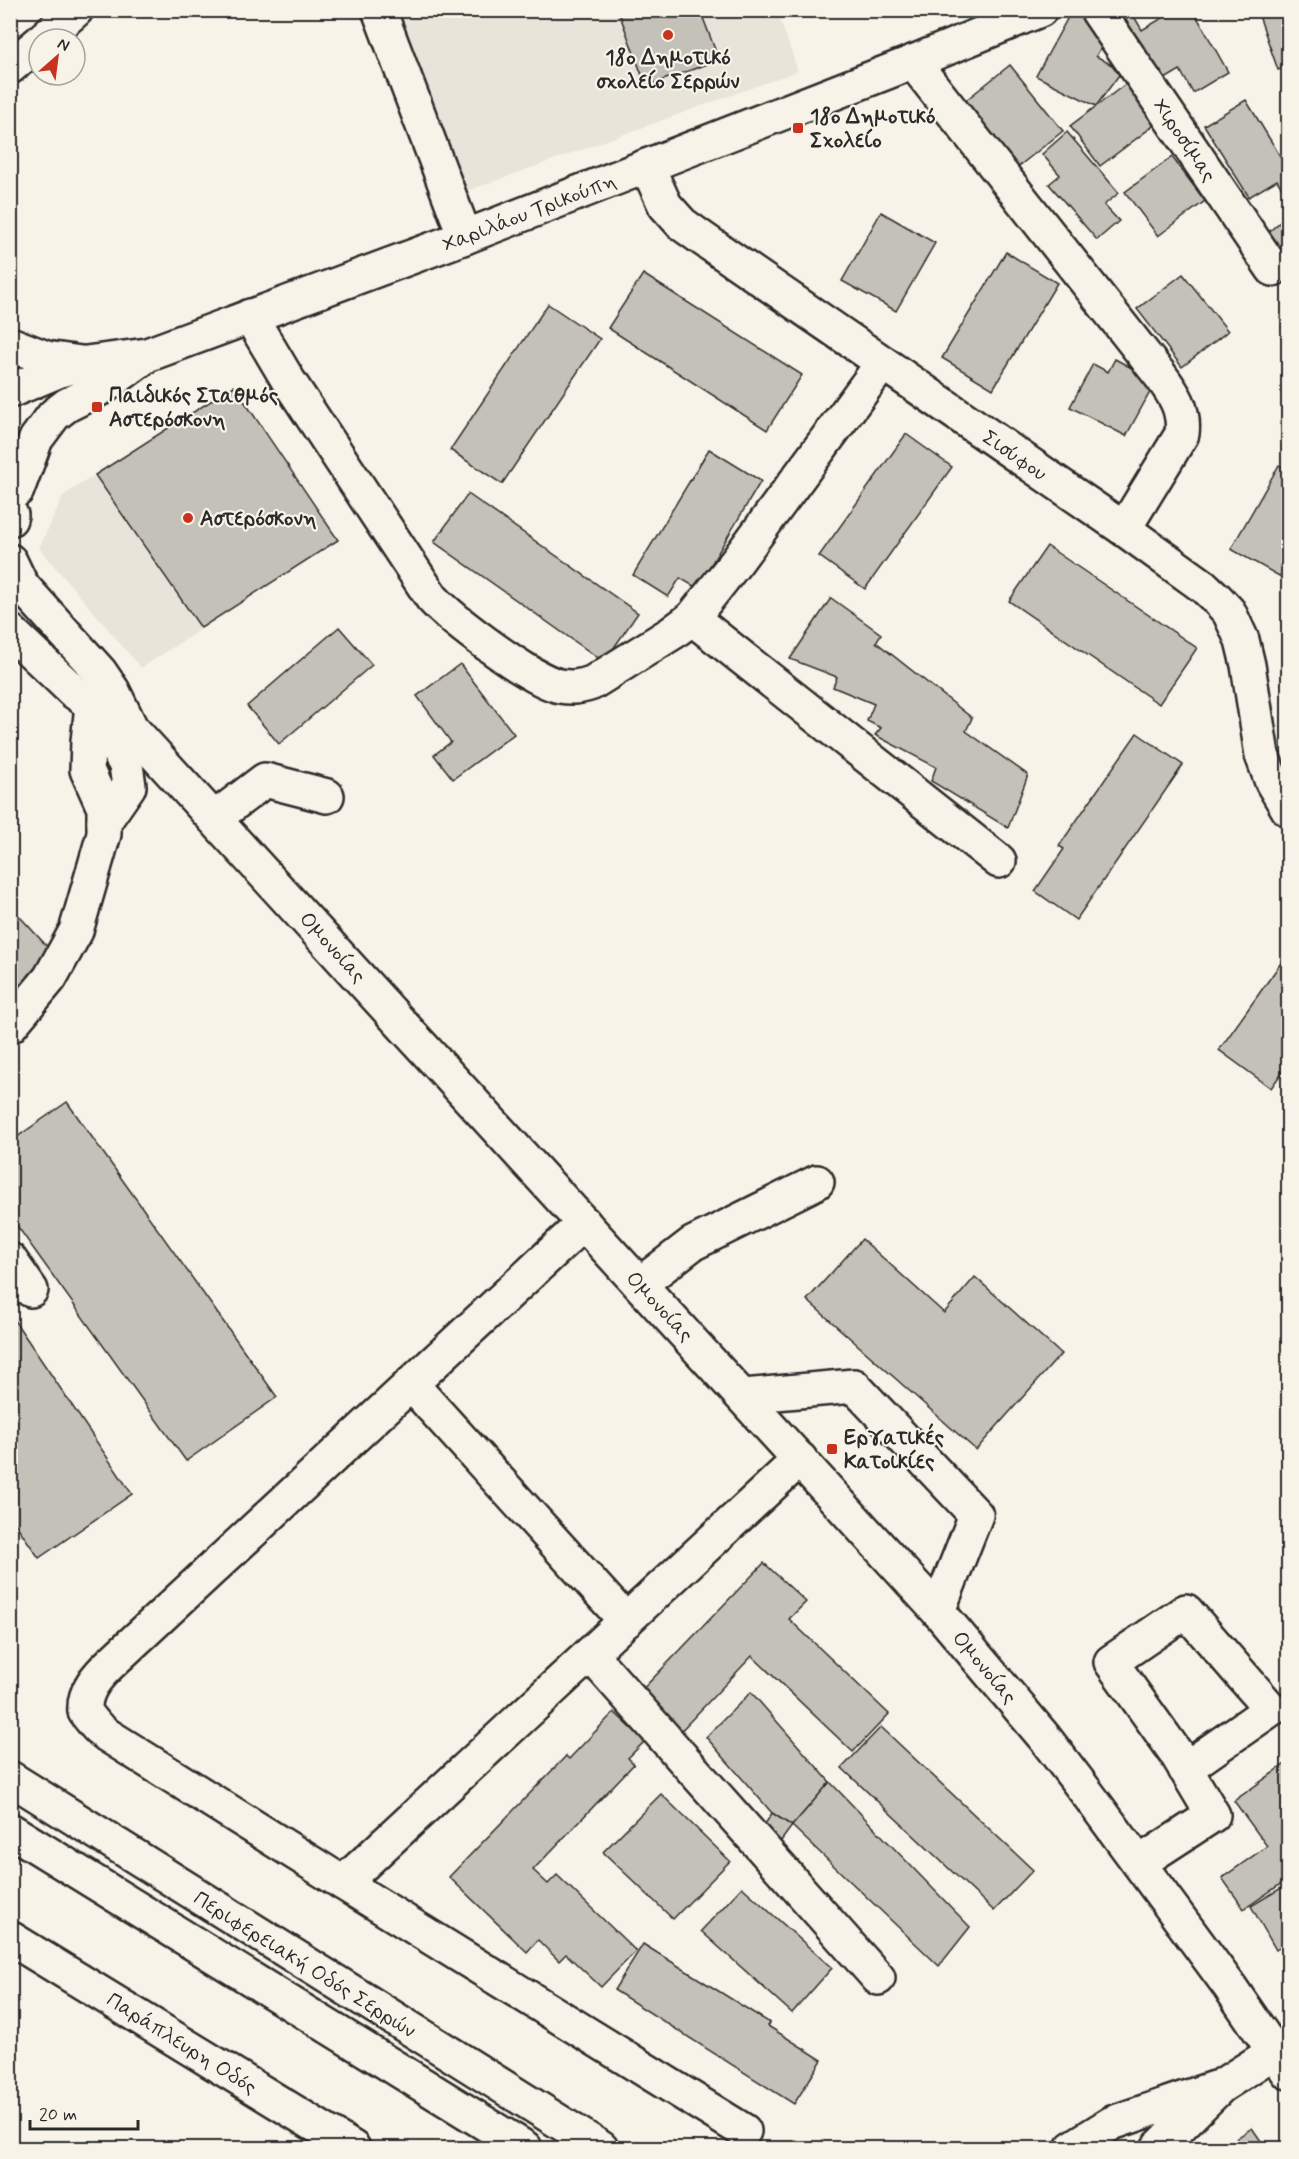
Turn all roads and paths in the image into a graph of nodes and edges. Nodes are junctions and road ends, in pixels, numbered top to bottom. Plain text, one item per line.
1 (76, 10) edge
2 (379, 10) edge
3 (1040, 10) edge
4 (1097, 10) edge
5 (57, 27) edge
6 (27, 53) edge
7 (913, 63) junction
8 (10, 68) edge
9 (647, 166) junction
10 (465, 237) junction
11 (1273, 269) dead end
12 (250, 316) junction
13 (10, 344) edge
14 (147, 355) junction
15 (86, 363) junction
16 (882, 364) junction
17 (10, 392) edge
18 (10, 452) edge
19 (12, 510) edge
20 (1124, 529) junction
21 (10, 561) edge
22 (692, 618) junction
23 (10, 631) edge
24 (92, 706) junction
25 (131, 728) junction
26 (327, 796) dead end
27 (1288, 809) edge
28 (215, 818) junction
29 (999, 861) dead end
30 (10, 1026) edge
31 (817, 1182) dead end
32 (584, 1223) junction
33 (10, 1260) edge
34 (640, 1284) junction
35 (31, 1290) dead end
36 (411, 1384) junction
37 (743, 1396) junction
38 (800, 1459) junction
39 (938, 1611) junction
40 (626, 1621) junction
41 (590, 1654) junction
42 (1185, 1769) junction
43 (10, 1778) edge
44 (10, 1830) edge
45 (1139, 1863) junction
46 (342, 1883) junction
47 (10, 1938) edge
48 (878, 1978) dead end
49 (1284, 2056) edge
50 (1221, 2086) junction
51 (744, 2131) dead end
52 (352, 2148) edge
53 (525, 2148) edge
54 (601, 2148) edge
55 (1072, 2148) edge
56 (1158, 2148) edge

1 - 5 street
2 - 10 street
3 - 7 street, Χαριλάου Τρικούπη
4 - 11 street, Χιροσίμας
6 - 8 street
7 - 9 street, Χαριλάου Τρικούπη
7 - 20 street
9 - 10 street, Χαριλάου Τρικούπη
9 - 16 street, Σισύφου
10 - 12 street, Χαριλάου Τρικούπη
12 - 14 street, Χαριλάου Τρικούπη
12 - 22 street
13 - 15 street
14 - 15 street, Χαριλάου Τρικούπη
14 - 19 street
15 - 17 street, Χαριλάου Τρικούπη
16 - 20 street, Σισύφου
16 - 22 street
18 - 19 street
20 - 27 street, Σισύφου
21 - 25 street, Ομονοίας
22 - 29 street
23 - 24 street
24 - 25 street
24 - 30 street
25 - 28 street, Ομονοίας
26 - 28 street
28 - 32 street, Ομονοίας
31 - 34 street
32 - 34 street, Ομονοίας
32 - 36 street
33 - 35 street
34 - 37 street, Ομονοίας
36 - 40 street
36 - 46 street
37 - 38 street, Ομονοίας
37 - 39 street
38 - 39 street, Ομονοίας
38 - 40 street
39 - 45 street, Ομονοίας
40 - 41 street
41 - 46 street
41 - 48 street
42 - 42 street
42 - 45 street
43 - 54 street, Περιφερειακή Οδός Σερρών
44 - 53 street, Περιφερειακή Οδός Σερρών
45 - 49 street, Ομονοίας
46 - 51 street
47 - 52 street, Παράπλευρη Οδός
49 - 50 street
50 - 55 street
50 - 56 street

